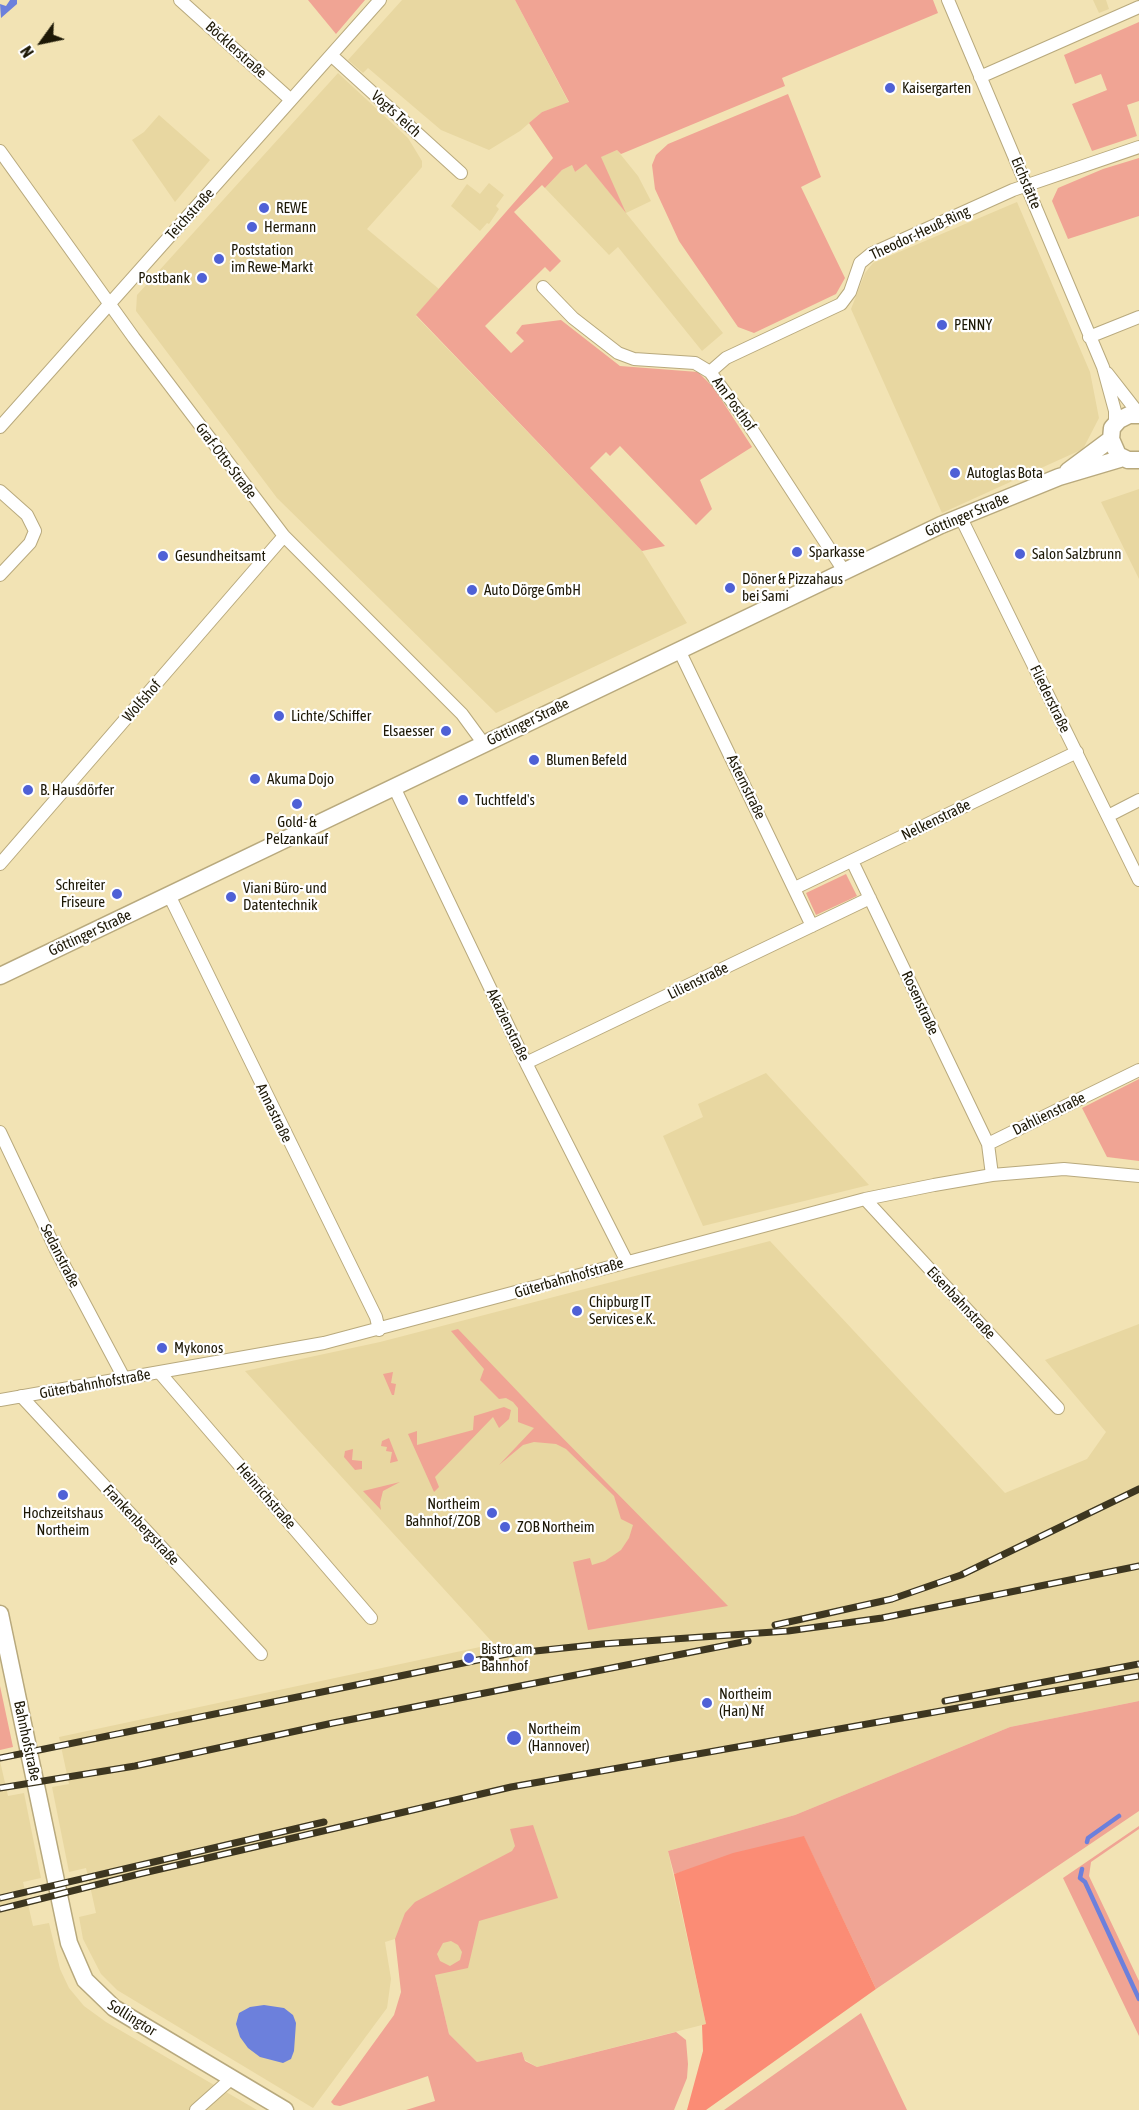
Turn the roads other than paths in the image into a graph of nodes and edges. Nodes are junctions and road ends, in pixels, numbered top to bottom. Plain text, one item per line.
1 (180, 0) edge
2 (380, 0) edge
3 (948, 0) edge
4 (1139, 7) edge
5 (331, 55) junction
6 (981, 76) junction
7 (291, 100) junction
8 (1139, 147) edge
9 (0, 152) edge
10 (461, 172) dead end
11 (1028, 186) junction
12 (543, 288) dead end
13 (109, 303) junction
14 (1139, 317) edge
15 (1089, 337) junction
16 (1103, 367) junction
17 (710, 372) junction
18 (1139, 415) edge
19 (0, 427) edge
20 (1113, 432) junction
21 (1131, 459) edge
22 (1059, 477) junction
23 (0, 491) edge
24 (962, 518) junction
25 (284, 536) junction
26 (844, 571) junction
27 (0, 575) edge
28 (680, 650) junction
29 (483, 744) junction
30 (1077, 752) junction
31 (394, 787) junction
32 (1139, 800) edge
33 (1108, 816) junction
34 (852, 861) junction
35 (0, 864) edge
36 (1139, 880) edge
37 (795, 888) junction
38 (169, 895) junction
39 (870, 898) junction
40 (812, 926) junction
41 (0, 976) edge
42 (526, 1063) junction
43 (1139, 1070) edge
44 (0, 1132) edge
45 (988, 1144) junction
46 (992, 1175) junction
47 (1139, 1176) edge
48 (865, 1199) junction
49 (627, 1262) junction
50 (379, 1330) junction
51 (160, 1373) junction
52 (124, 1378) junction
53 (21, 1396) junction
54 (0, 1400) edge
55 (1058, 1408) dead end
56 (0, 1614) edge
57 (371, 1618) dead end
58 (261, 1654) dead end
59 (45, 1832) joint
60 (232, 2078) junction
61 (196, 2110) edge
62 (285, 2110) edge

1 - 7 street, Böcklerstraße
2 - 5 street, Teichstraße
3 - 6 street, Eichstätte
4 - 6 street
5 - 7 street, Teichstraße
5 - 10 street, Vogts Teich
6 - 11 street, Eichstätte
7 - 13 street, Teichstraße
8 - 11 street, Theodor-Heuß-Ring
9 - 13 street, Graf-Otto-Straße
11 - 15 street, Eichstätte
11 - 17 street, Theodor-Heuß-Ring
12 - 17 street, Am Posthof
13 - 19 street, Teichstraße
13 - 25 street, Graf-Otto-Straße
14 - 15 street
15 - 16 street, Eichstätte
16 - 18 street, Eichstätte
16 - 20 street, Eichstätte
17 - 26 street, Am Posthof
18 - 20 main road, Göttinger Straße
20 - 21 main road, Göttinger Straße
20 - 22 main road, Göttinger Straße
21 - 22 main road, Göttinger Straße
22 - 24 main road, Göttinger Straße
23 - 27 street
24 - 26 main road, Göttinger Straße
24 - 30 street, Fliederstraße
25 - 29 street, Graf-Otto-Straße
25 - 35 street, Wolfshof
26 - 28 main road, Göttinger Straße
28 - 29 main road, Göttinger Straße
28 - 37 street, Asternstraße
29 - 31 main road, Göttinger Straße
30 - 33 street, Fliederstraße
30 - 34 street, Nelkenstraße
31 - 38 main road, Göttinger Straße
31 - 42 street, Akazienstraße
32 - 33 street
33 - 36 street, Fliederstraße
34 - 37 street, Nelkenstraße
34 - 39 street, Rosenstraße
37 - 40 street, Asternstraße
38 - 41 main road, Göttinger Straße
38 - 50 street, Annastraße
39 - 40 street, Lilienstraße
39 - 45 street, Rosenstraße
40 - 42 street, Lilienstraße
42 - 49 street, Akazienstraße
43 - 45 street, Dahlienstraße
44 - 52 street, Sedanstraße
45 - 46 street
46 - 47 street, Güterbahnhofstraße
46 - 48 street, Güterbahnhofstraße
48 - 49 street, Güterbahnhofstraße
48 - 55 street, Eisenbahnstraße
49 - 50 street, Güterbahnhofstraße
50 - 51 street, Güterbahnhofstraße
51 - 52 street, Güterbahnhofstraße
51 - 57 street, Heinrichstraße
52 - 53 street, Güterbahnhofstraße
53 - 54 street, Güterbahnhofstraße
53 - 58 street, Frankenbergstraße
56 - 59 main road, Bahnhofstraße
59 - 60 main road, Sollingtor
60 - 61 street
60 - 62 main road, Sollingtor

